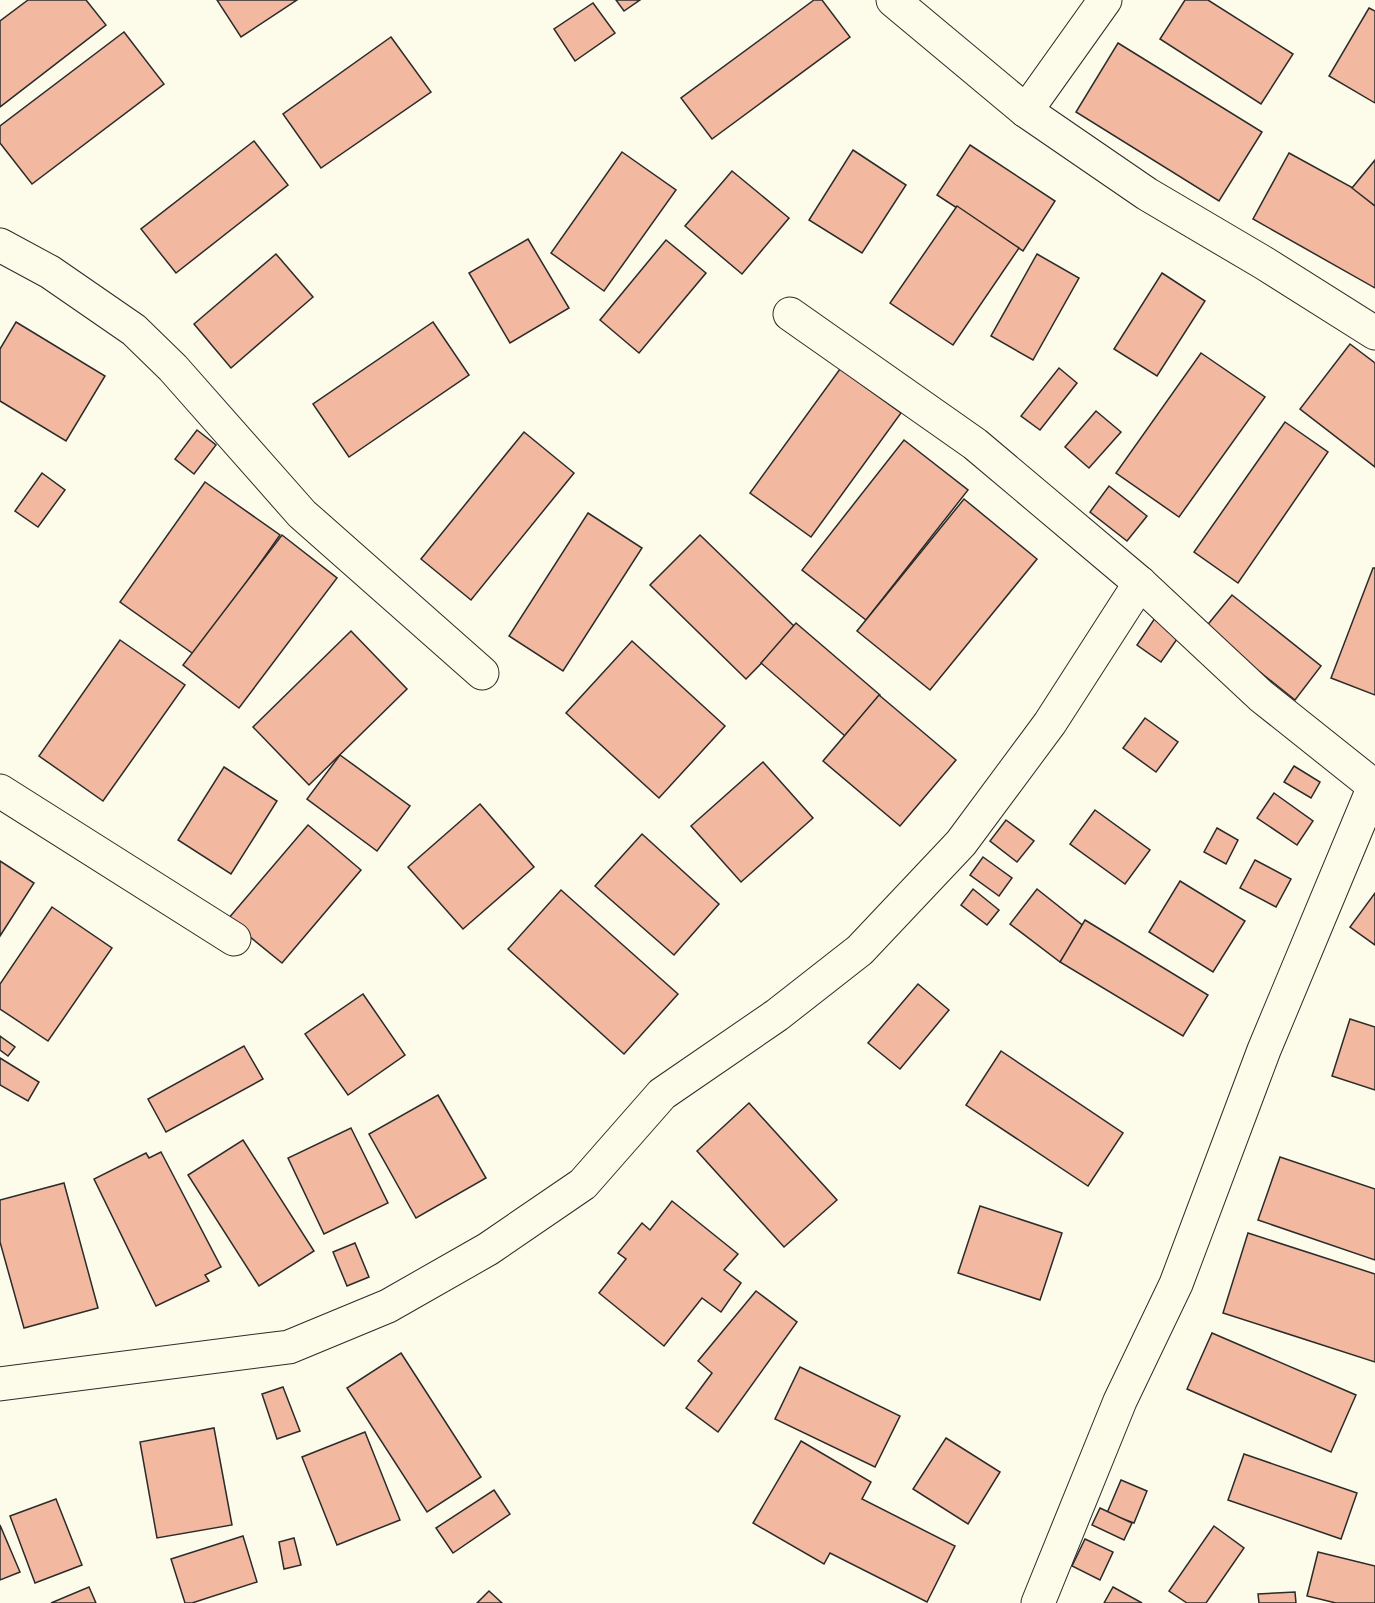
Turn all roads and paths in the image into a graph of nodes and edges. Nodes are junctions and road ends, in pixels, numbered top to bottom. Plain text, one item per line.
1 (893, 0) edge
2 (1105, 0) edge
3 (1026, 111) junction
4 (0, 245) edge
5 (790, 314) dead end
6 (1375, 333) edge
7 (1140, 583) junction
8 (482, 673) dead end
9 (1375, 785) edge
10 (0, 791) edge
11 (234, 939) dead end
12 (0, 1383) edge
13 (1038, 1603) edge

1 - 3 street
2 - 3 street
3 - 6 street
4 - 8 street
5 - 7 street
7 - 9 street
7 - 12 street
9 - 13 street
10 - 11 street

